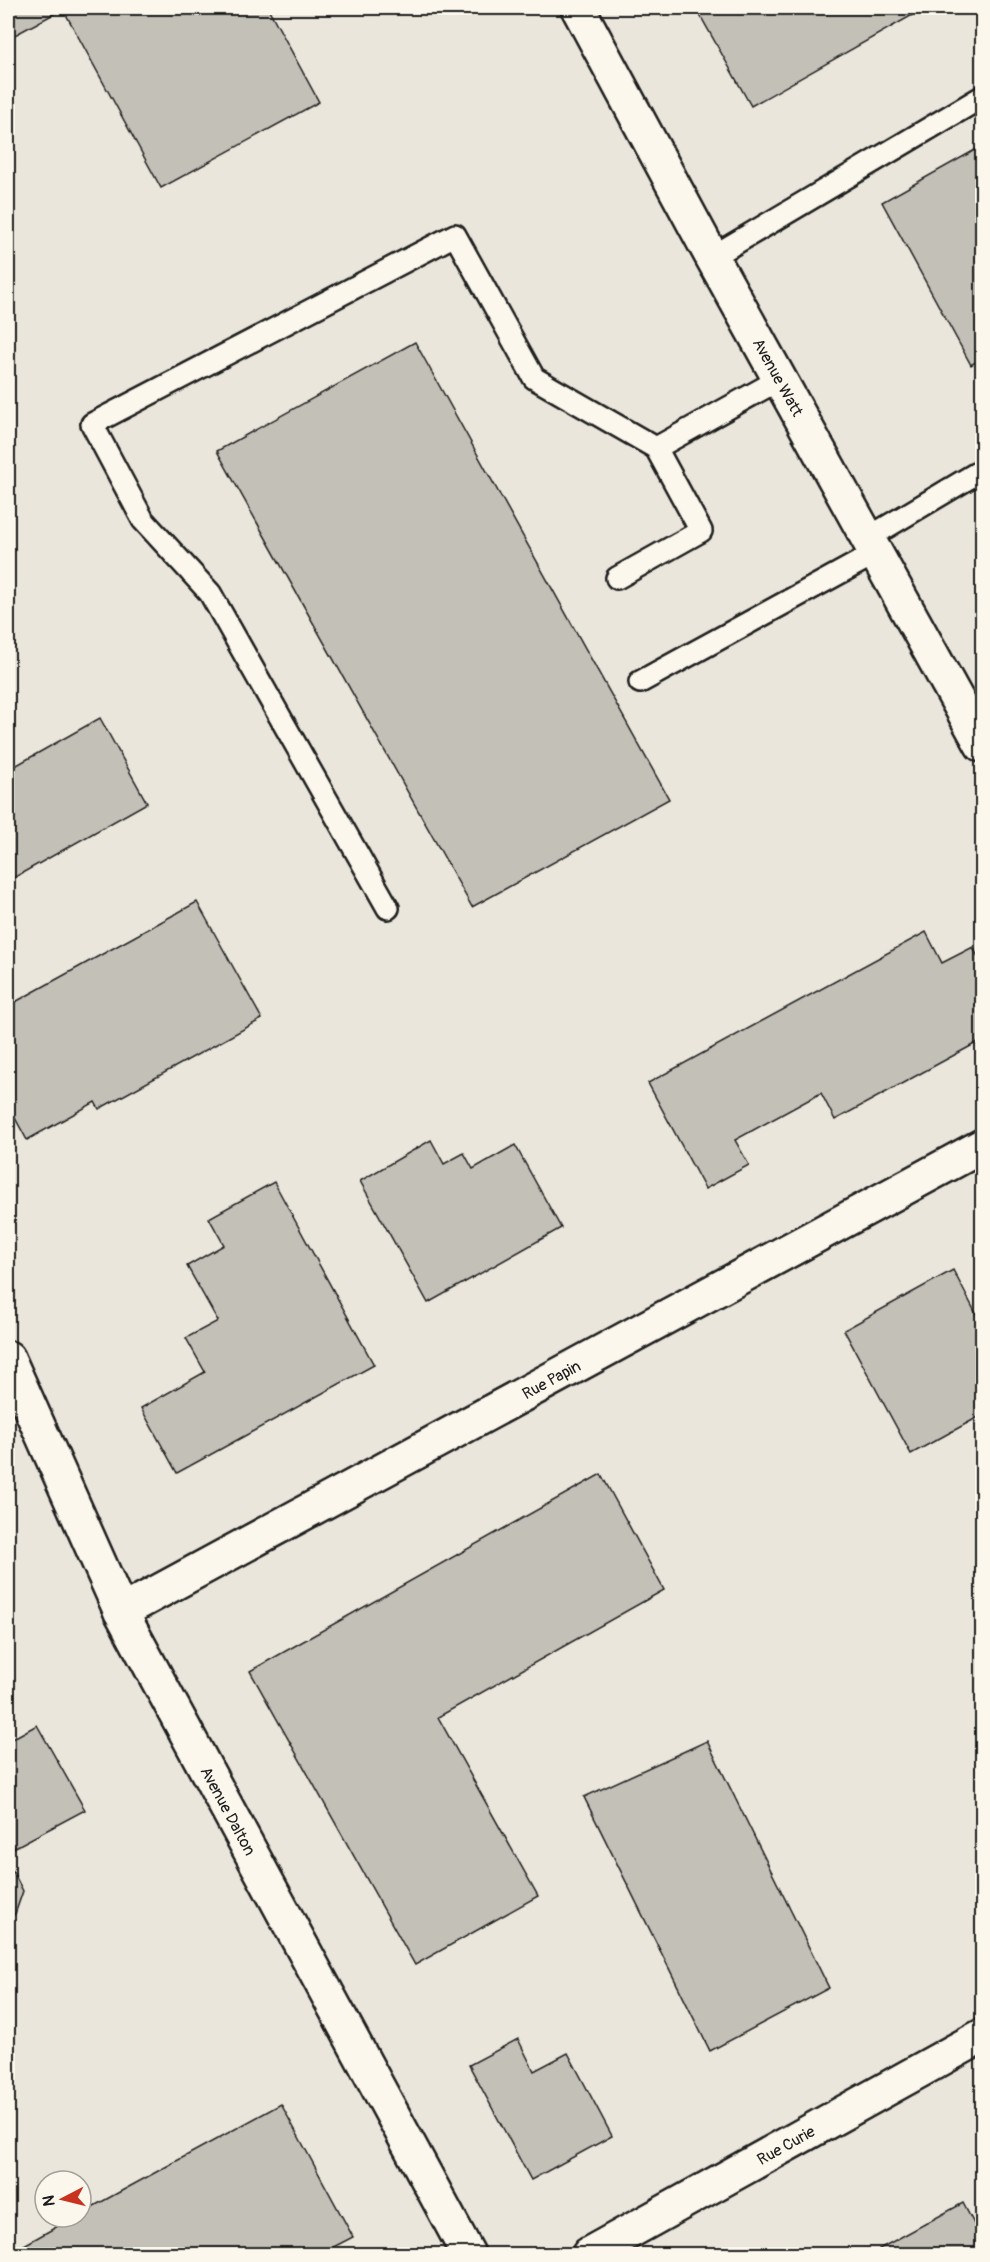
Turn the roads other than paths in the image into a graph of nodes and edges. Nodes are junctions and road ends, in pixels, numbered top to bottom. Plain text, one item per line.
1 (578, 8) edge
2 (982, 97) edge
3 (712, 257) junction
4 (780, 379) junction
5 (656, 448) junction
6 (982, 470) edge
7 (872, 545) junction
8 (617, 578) dead end
9 (640, 682) dead end
10 (981, 738) edge
11 (388, 908) dead end
12 (982, 1146) edge
13 (8, 1358) edge
14 (121, 1612) junction
15 (982, 2036) edge
16 (468, 2254) edge
17 (589, 2254) edge

1 - 3 street, Avenue Watt
2 - 3 lane
3 - 4 street, Avenue Watt
4 - 5 lane
4 - 7 street, Avenue Watt
5 - 8 lane
5 - 11 lane
6 - 7 lane
7 - 9 lane
7 - 10 street, Avenue Watt
12 - 14 street, Rue Papin
13 - 14 street, Avenue Dalton
14 - 16 street, Avenue Dalton
15 - 17 street, Rue Curie

